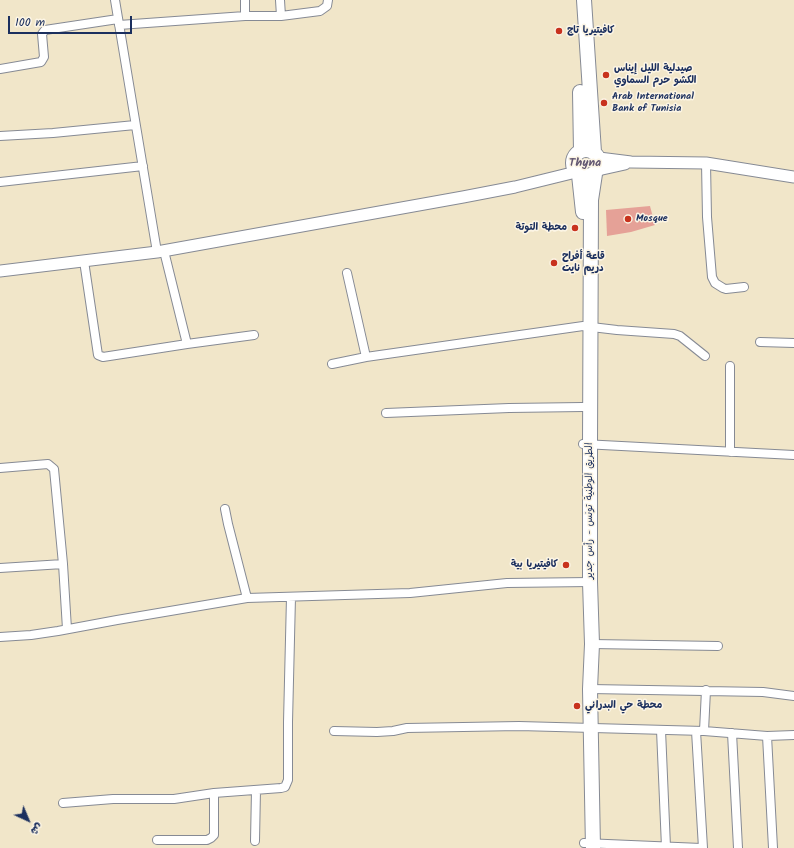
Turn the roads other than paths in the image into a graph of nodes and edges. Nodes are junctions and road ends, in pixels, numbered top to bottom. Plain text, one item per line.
1 (115, 0) edge
2 (245, 0) edge
3 (280, 0) edge
4 (328, 0) edge
5 (576, 0) edge
6 (584, 0) edge
7 (245, 16) junction
8 (281, 16) junction
9 (119, 22) junction
10 (0, 69) edge
11 (135, 125) junction
12 (0, 136) edge
13 (593, 161) junction
14 (706, 163) junction
15 (143, 166) junction
16 (578, 173) junction
17 (794, 177) edge
18 (0, 182) edge
19 (161, 252) junction
20 (84, 261) junction
21 (0, 271) edge
22 (347, 273) dead end
23 (744, 287) dead end
24 (587, 326) junction
25 (254, 335) dead end
26 (760, 342) dead end
27 (794, 343) edge
28 (187, 344) junction
29 (705, 356) dead end
30 (366, 357) junction
31 (332, 364) dead end
32 (730, 366) dead end
33 (583, 407) junction
34 (386, 413) dead end
35 (586, 444) junction
36 (730, 452) junction
37 (794, 455) edge
38 (0, 468) edge
39 (225, 508) dead end
40 (63, 564) junction
41 (0, 568) edge
42 (586, 582) junction
43 (291, 597) junction
44 (247, 598) junction
45 (67, 629) junction
46 (0, 638) edge
47 (592, 644) junction
48 (718, 646) dead end
49 (590, 689) junction
50 (706, 690) junction
51 (794, 696) edge
52 (587, 728) junction
53 (661, 730) junction
54 (334, 731) dead end
55 (700, 731) junction
56 (732, 733) junction
57 (794, 735) edge
58 (767, 736) junction
59 (256, 790) junction
60 (214, 793) junction
61 (62, 803) dead end
62 (157, 840) dead end
63 (255, 841) dead end
64 (588, 846) edge
65 (666, 847) junction
66 (702, 848) edge
67 (738, 848) edge
68 (773, 848) edge

1 - 9 street
2 - 7 street
3 - 8 street
4 - 8 street
5 - 13 highway, الطريق الوطنية تونس - رأس جدير
6 - 13 highway, الطريق الوطنية تونس - رأس جدير
7 - 8 street
7 - 9 street
9 - 10 street
9 - 11 street
11 - 12 street
11 - 15 street
13 - 14 street
13 - 16 highway
13 - 16 highway, الطريق الوطنية تونس - رأس جدير
13 - 24 highway, الطريق الوطنية تونس - رأس جدير
14 - 17 street
14 - 23 street
15 - 18 street
15 - 19 street
16 - 19 street
16 - 24 highway, الطريق الوطنية تونس - رأس جدير
19 - 20 street
19 - 28 street
20 - 21 street
20 - 28 street
22 - 30 street
24 - 29 street
24 - 30 street
24 - 33 highway, الطريق الوطنية تونس - رأس جدير
24 - 35 highway, الطريق الوطنية تونس - رأس جدير
25 - 28 street
26 - 27 street
30 - 31 street
32 - 36 street
33 - 34 street
33 - 35 highway, الطريق الوطنية تونس - رأس جدير
35 - 36 street
35 - 42 highway, الطريق الوطنية تونس - رأس جدير
36 - 37 street
38 - 40 street
39 - 44 street
40 - 41 street
40 - 45 street
42 - 43 street
42 - 47 highway, الطريق الوطنية تونس - رأس جدير
42 - 52 highway, الطريق الوطنية تونس - رأس جدير
43 - 44 street
43 - 59 street
44 - 45 street
45 - 46 street
47 - 48 street
47 - 49 highway, الطريق الوطنية تونس - رأس جدير
49 - 50 street
49 - 52 highway, الطريق الوطنية تونس - رأس جدير
50 - 51 street
50 - 55 street
52 - 53 street
52 - 54 street
52 - 64 highway, الطريق الوطنية تونس - رأس جدير
53 - 55 street
53 - 65 street
55 - 56 street
55 - 66 street
56 - 58 street
56 - 67 street
57 - 58 street
58 - 68 street
59 - 60 street
59 - 63 street
60 - 61 street
60 - 62 street
64 - 65 street
65 - 66 street

